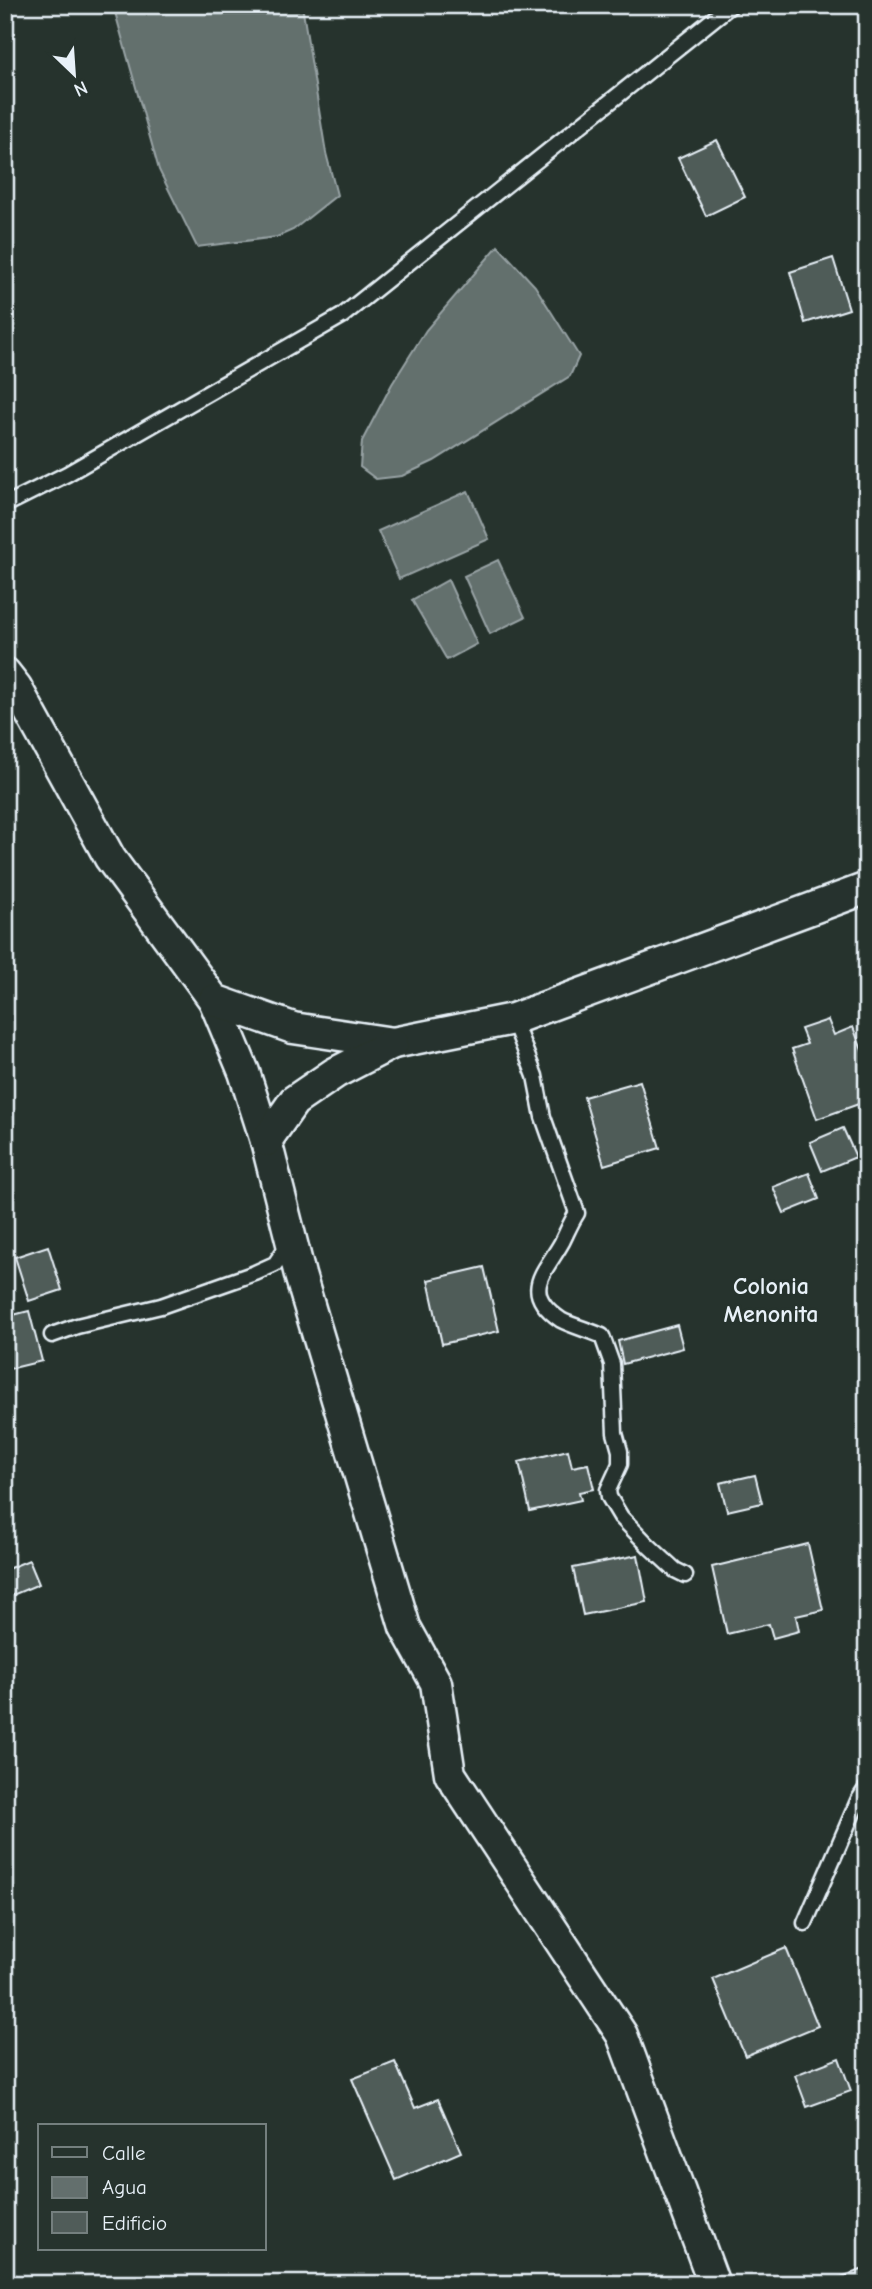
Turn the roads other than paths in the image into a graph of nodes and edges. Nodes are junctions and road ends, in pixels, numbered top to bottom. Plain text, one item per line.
1 (730, 5) edge
2 (5, 505) edge
3 (5, 673) edge
4 (867, 888) edge
5 (214, 1000) junction
6 (513, 1019) junction
7 (393, 1043) junction
8 (266, 1141) junction
9 (292, 1238) junction
10 (52, 1335) dead end
11 (685, 1574) dead end
12 (867, 1787) edge
13 (805, 1923) dead end
14 (714, 2284) edge

1 - 2 lane
3 - 5 street
4 - 6 street
5 - 7 street
5 - 8 street
6 - 7 street
6 - 11 lane
7 - 8 street
8 - 9 street
9 - 10 lane
9 - 14 street
12 - 13 lane

